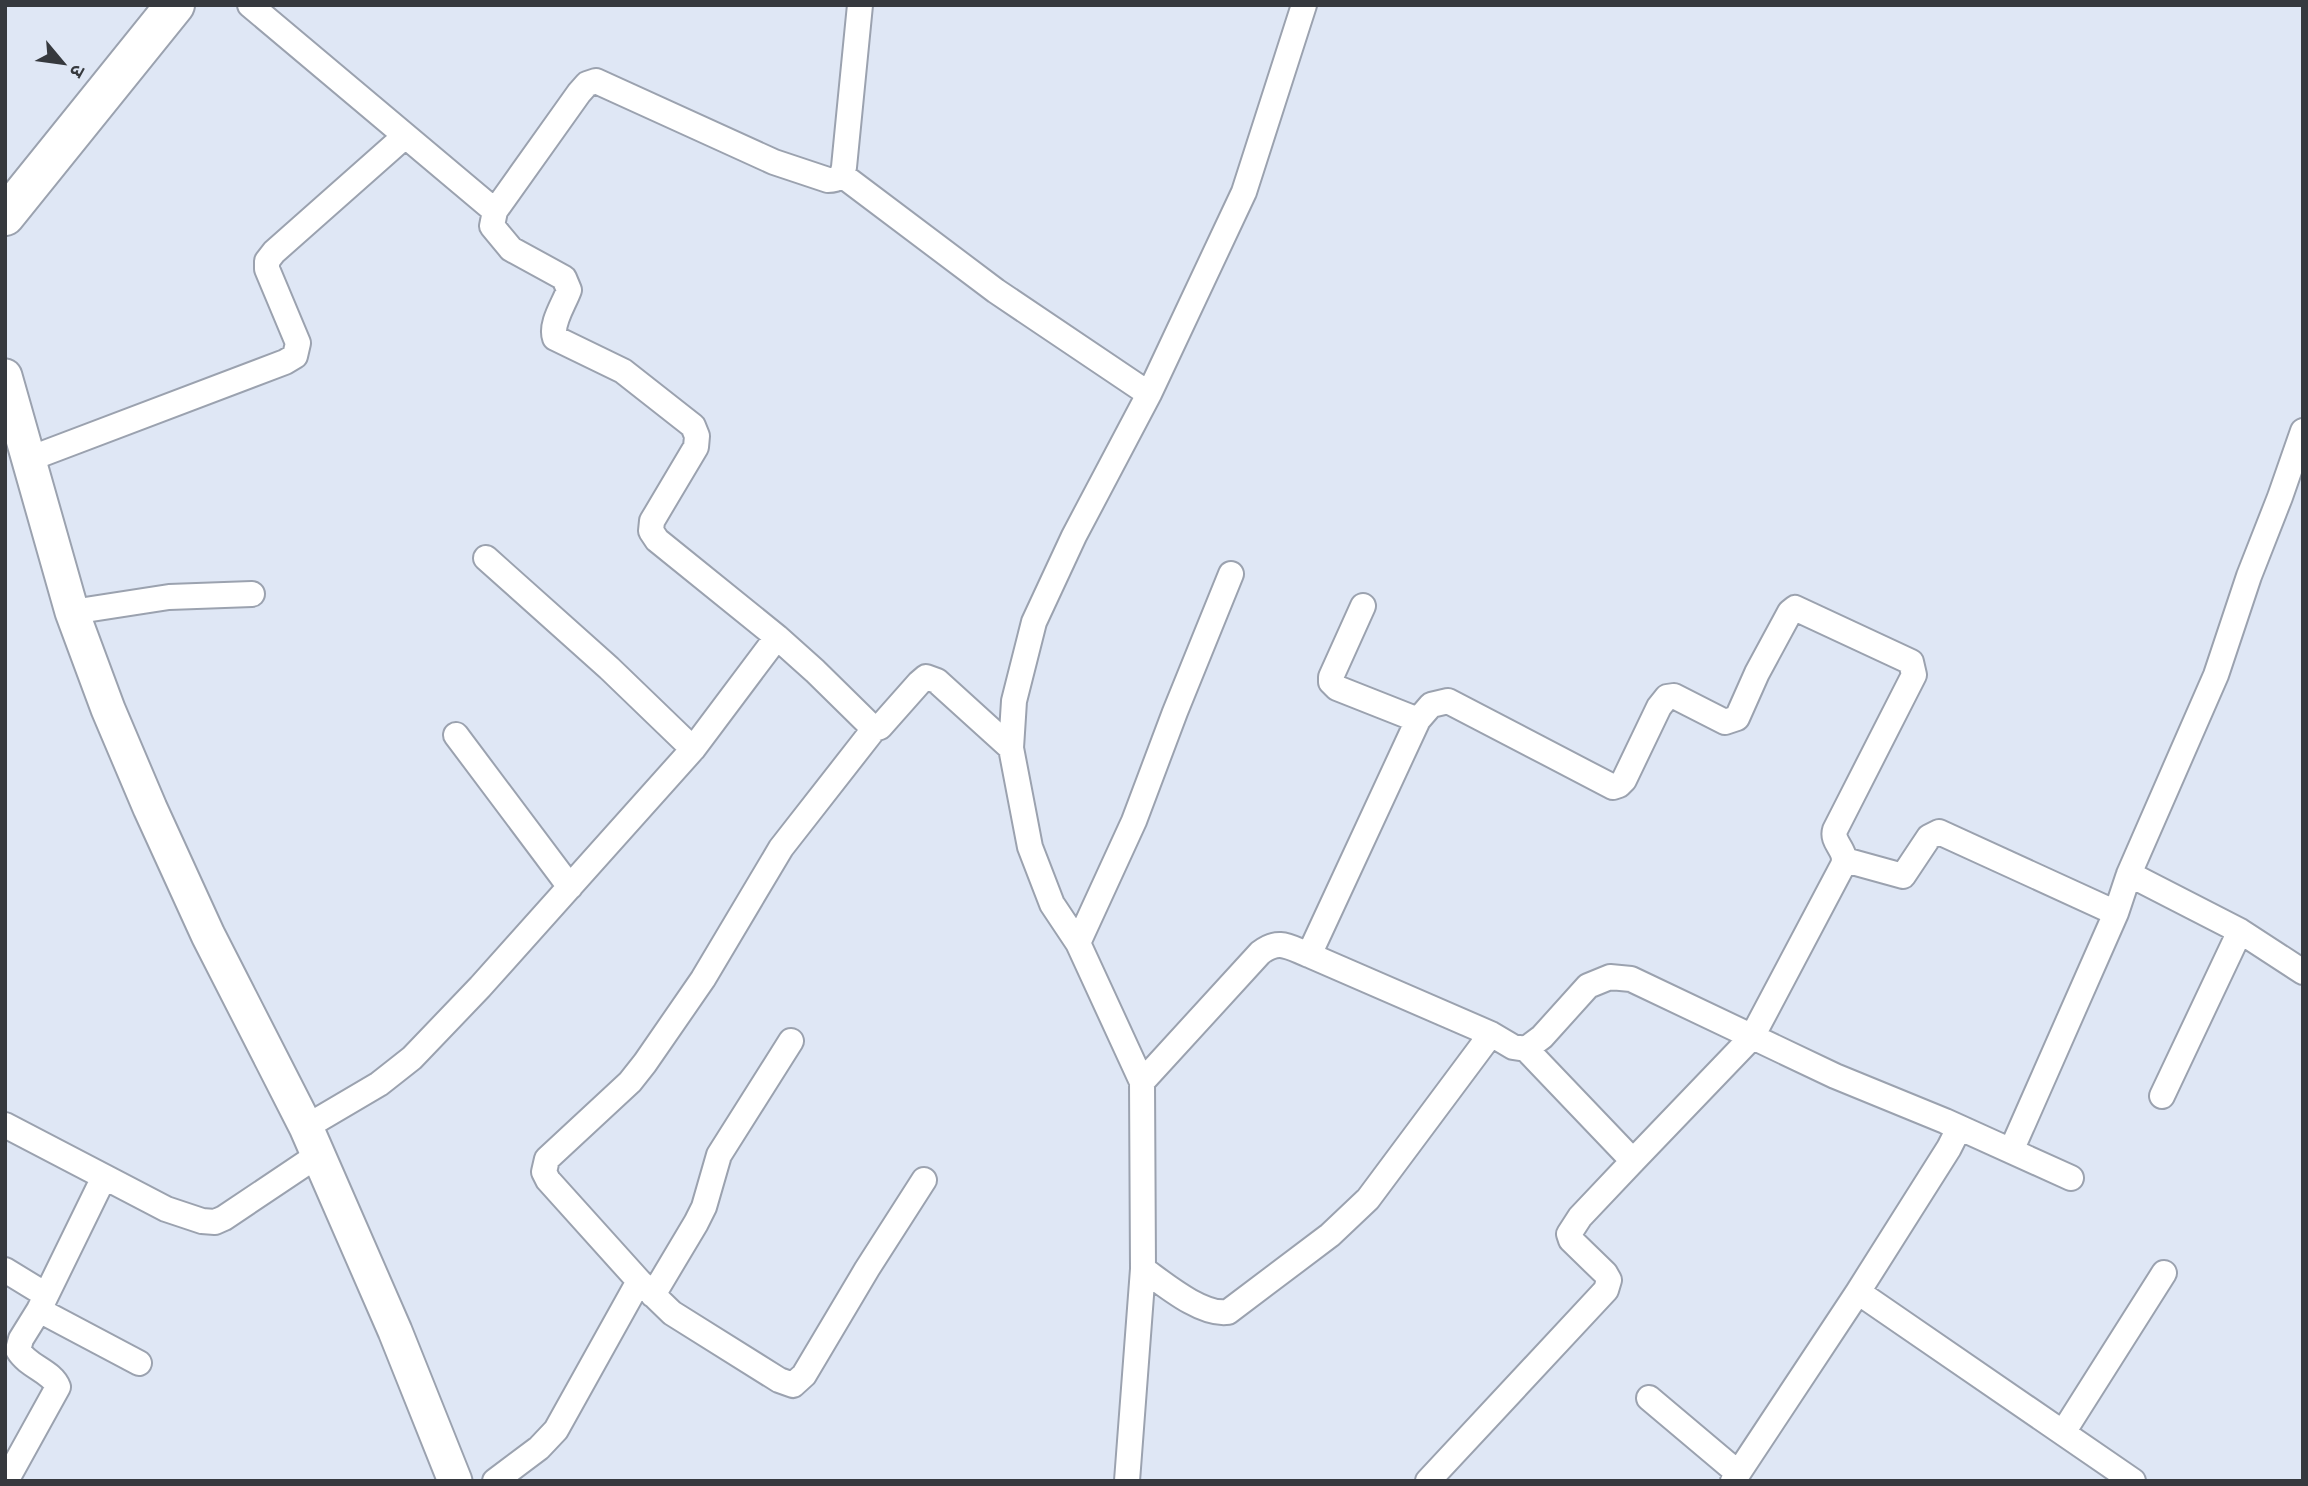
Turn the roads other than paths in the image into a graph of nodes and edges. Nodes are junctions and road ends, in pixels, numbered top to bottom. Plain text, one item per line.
1 (175, 5) edge
2 (250, 5) edge
3 (860, 5) edge
4 (1304, 5) edge
5 (405, 136) junction
6 (842, 175) junction
7 (495, 211) junction
8 (5, 216) edge
9 (5, 376) edge
10 (1149, 394) junction
11 (2303, 431) edge
12 (29, 459) junction
13 (2299, 459) edge
14 (486, 558) dead end
15 (1231, 574) dead end
16 (252, 594) dead end
17 (1363, 606) dead end
18 (72, 612) junction
19 (777, 637) junction
20 (1418, 720) junction
21 (874, 729) junction
22 (456, 735) dead end
23 (1011, 748) junction
24 (694, 749) junction
25 (1845, 860) junction
26 (2129, 874) junction
27 (570, 887) junction
28 (2116, 913) junction
29 (2240, 931) junction
30 (1078, 943) junction
31 (1309, 955) junction
32 (2303, 972) edge
33 (1491, 1034) junction
34 (1752, 1037) junction
35 (791, 1041) dead end
36 (1526, 1049) junction
37 (1142, 1082) junction
38 (2162, 1096) dead end
39 (5, 1125) edge
40 (1959, 1128) junction
41 (312, 1141) junction
42 (2011, 1151) junction
43 (1633, 1161) junction
44 (104, 1177) junction
45 (2071, 1178) dead end
46 (924, 1180) dead end
47 (1143, 1269) junction
48 (5, 1270) edge
49 (2164, 1273) dead end
50 (646, 1288) junction
51 (1858, 1292) junction
52 (43, 1303) junction
53 (139, 1363) dead end
54 (1649, 1398) dead end
55 (2064, 1431) junction
56 (1735, 1477) edge
57 (2126, 1479) edge
58 (6, 1481) edge
59 (455, 1481) edge
60 (495, 1481) edge
61 (1127, 1481) edge
62 (1428, 1481) edge

1 - 8 highway
2 - 5 street
3 - 6 street
4 - 10 street
5 - 7 street
5 - 12 street
6 - 7 street
6 - 10 street
7 - 19 street
9 - 12 main road
10 - 23 street
11 - 13 street
12 - 18 main road
13 - 26 street
14 - 24 street
15 - 30 street
16 - 18 street
17 - 20 street
18 - 41 main road
19 - 21 street
19 - 24 street
20 - 25 street
20 - 31 street
21 - 23 street
21 - 50 street
22 - 27 street
23 - 30 street
24 - 27 street
25 - 28 street
25 - 34 street
26 - 28 street
26 - 29 street
27 - 41 street
28 - 42 street
29 - 32 street
29 - 38 street
30 - 37 street
31 - 33 street
31 - 37 street
33 - 36 street
33 - 47 street
34 - 36 street
34 - 40 street
34 - 43 street
35 - 50 street
36 - 43 street
37 - 47 street
39 - 44 street
40 - 42 street
40 - 51 street
41 - 44 street
41 - 59 main road
42 - 45 street
43 - 62 street
44 - 52 street
46 - 50 street
47 - 61 street
48 - 52 street
49 - 55 street
50 - 60 street
51 - 55 street
51 - 56 street
52 - 53 street
52 - 58 street
54 - 56 street
55 - 57 street

